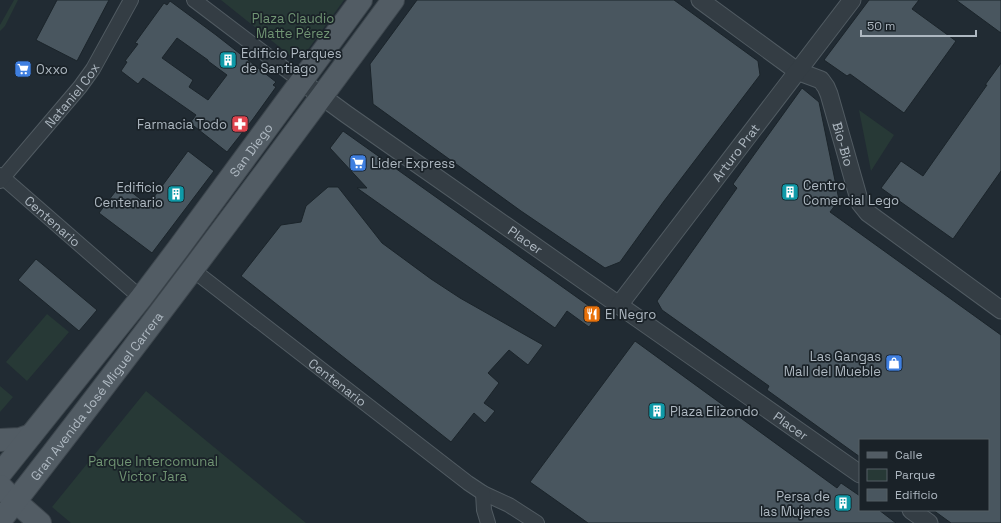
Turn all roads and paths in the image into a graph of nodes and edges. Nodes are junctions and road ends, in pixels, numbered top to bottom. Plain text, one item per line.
1 (131, 0) edge
2 (194, 0) edge
3 (361, 0) edge
4 (393, 0) edge
5 (700, 0) edge
6 (852, 0) edge
7 (797, 71) junction
8 (301, 81) junction
9 (322, 96) junction
10 (1, 178) edge
11 (193, 270) junction
12 (141, 298) junction
13 (619, 305) junction
14 (1001, 310) edge
15 (31, 435) junction
16 (0, 440) edge
17 (859, 473) edge
18 (0, 474) edge
19 (0, 486) edge
20 (483, 493) junction
21 (16, 502) junction
22 (912, 511) edge
23 (0, 521) edge
24 (40, 523) edge
25 (488, 523) edge
26 (537, 523) edge
27 (929, 523) edge

1 - 10 street, Nataniel Cox
2 - 8 street, Placer
3 - 8 main road, San Diego
4 - 9 main road, San Diego
5 - 7 street, Bio-Bio
6 - 7 street, Arturo Prat
7 - 13 street, Arturo Prat
7 - 14 street, Bio-Bio
8 - 9 street, Placer
8 - 12 main road, San Diego
9 - 11 main road, San Diego
9 - 13 street, Placer
10 - 12 street, Centenario
11 - 20 street, Centenario
11 - 21 main road, Gran Avenida José Miguel Carrera
12 - 15 main road, Gran Avenida José Miguel Carrera
13 - 17 street, Placer
15 - 16 main road
15 - 18 main road, Gran Avenida José Miguel Carrera
19 - 21 main road
20 - 25 street
20 - 26 street, Centenario
21 - 23 main road, Gran Avenida José Miguel Carrera
21 - 24 main road
22 - 27 street

